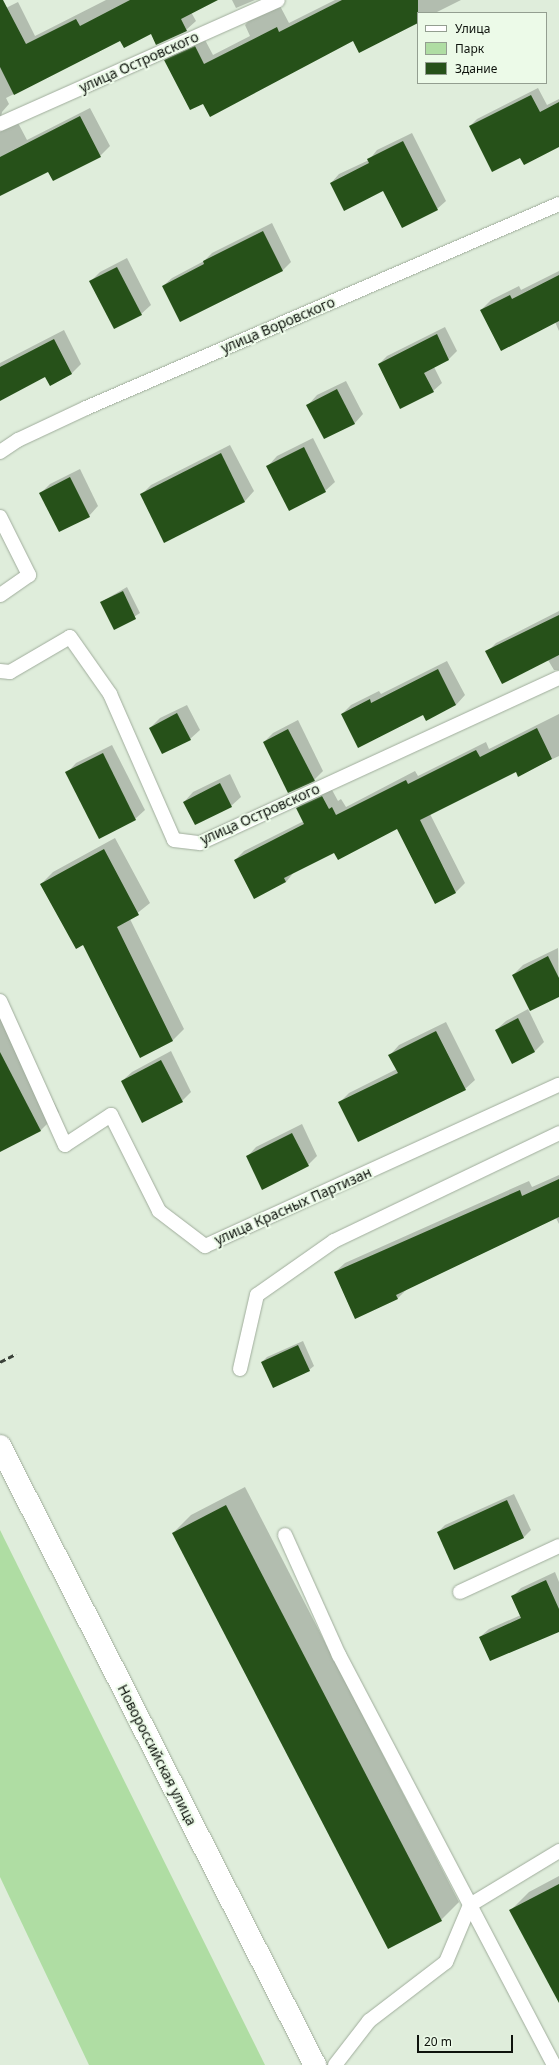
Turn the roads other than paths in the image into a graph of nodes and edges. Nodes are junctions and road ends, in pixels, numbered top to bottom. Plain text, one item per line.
1 (278, 0) edge
2 (0, 124) edge
3 (559, 204) edge
4 (0, 452) edge
5 (0, 517) edge
6 (0, 595) edge
7 (0, 671) edge
8 (559, 678) edge
9 (0, 1001) edge
10 (559, 1085) edge
11 (559, 1133) edge
12 (240, 1369) dead end
13 (0, 1446) edge
14 (285, 1535) dead end
15 (559, 1546) edge
16 (460, 1592) dead end
17 (559, 1851) edge
18 (470, 1905) junction
19 (315, 2065) edge
20 (335, 2065) edge
21 (554, 2065) edge

1 - 2 lane, улица Островского
3 - 4 lane, улица Воровского
5 - 6 lane
7 - 8 lane, улица Островского
9 - 10 lane, улица Красных Партизан
11 - 12 lane
13 - 19 main road, Новороссийская улица
14 - 18 lane
15 - 16 lane
17 - 18 lane
18 - 20 lane
18 - 21 lane

